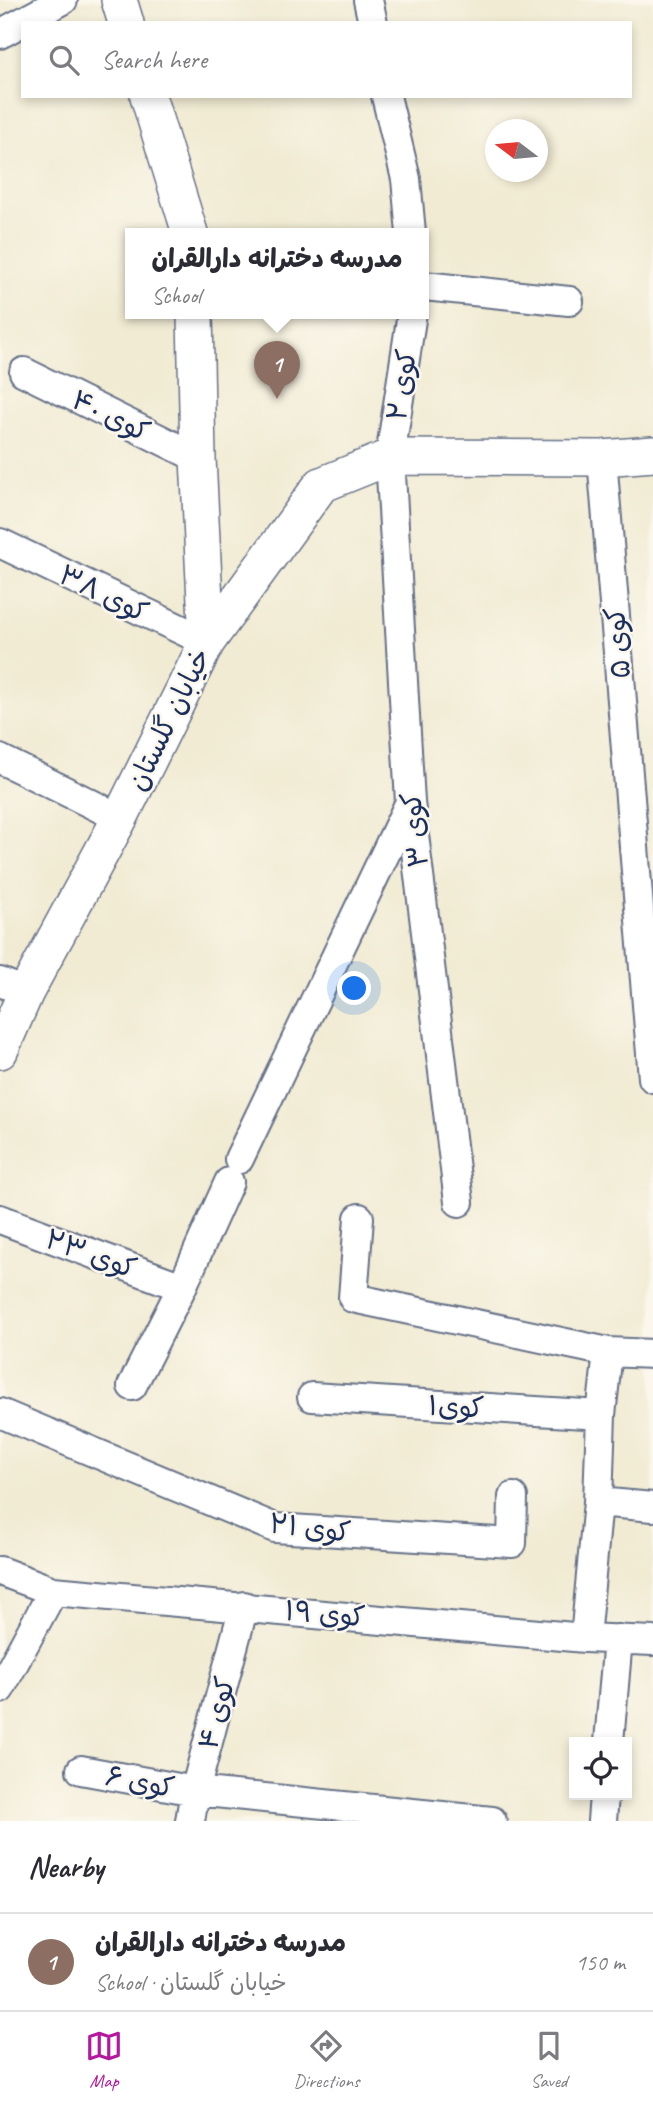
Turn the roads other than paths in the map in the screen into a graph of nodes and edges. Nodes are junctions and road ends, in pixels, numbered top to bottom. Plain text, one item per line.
1 (64, 0) edge
2 (119, 0) edge
3 (369, 0) edge
4 (24, 21) edge
5 (125, 21) edge
6 (373, 21) edge
7 (21, 23) edge
8 (0, 34) edge
9 (149, 98) edge
10 (386, 98) edge
11 (188, 228) edge
12 (411, 228) edge
13 (429, 287) edge
14 (569, 301) dead end
15 (195, 319) edge
16 (411, 319) edge
17 (24, 372) dead end
18 (653, 454) edge
19 (390, 457) junction
20 (198, 458) junction
21 (602, 458) junction
22 (0, 543) edge
23 (207, 642) junction
24 (0, 759) edge
25 (410, 802) junction
26 (120, 818) junction
27 (13, 987) edge
28 (0, 1051) edge
29 (653, 1078) edge
30 (459, 1202) dead end
31 (359, 1218) dead end
32 (0, 1219) edge
33 (182, 1287) junction
34 (608, 1352) junction
35 (653, 1354) edge
36 (132, 1387) dead end
37 (312, 1397) dead end
38 (0, 1413) edge
39 (601, 1415) junction
40 (513, 1497) dead end
41 (598, 1502) junction
42 (653, 1507) edge
43 (0, 1571) edge
44 (53, 1591) junction
45 (244, 1606) junction
46 (585, 1638) junction
47 (618, 1639) junction
48 (653, 1641) edge
49 (0, 1689) edge
50 (609, 1737) edge
51 (81, 1770) dead end
52 (195, 1791) junction
53 (604, 1800) edge
54 (190, 1821) edge
55 (492, 1821) edge
56 (602, 1821) edge

1 - 4 street
2 - 5 street
3 - 6 street
7 - 8 street
9 - 11 street
10 - 12 street
13 - 14 street
15 - 20 street, خیابان گلستان
16 - 19 street, کوی ۲
17 - 20 street, کوی ۴۰
18 - 21 street
19 - 21 street
19 - 23 street
19 - 25 street, کوی ۳
20 - 23 street, خیابان گلستان
21 - 29 street, کوی ۵
22 - 23 street, کوی ۳۸
23 - 26 street, خیابان گلستان
24 - 26 street
25 - 30 street, کوی ۳
25 - 33 street
26 - 27 street, خیابان گلستان
27 - 28 street, خیابان گلستان
31 - 34 street
32 - 33 street, کوی ۲۳
33 - 36 street
34 - 35 street
34 - 39 street
37 - 39 street, کوی۱
38 - 40 street, کوی ۲۱
39 - 41 street
41 - 42 street
41 - 46 street
43 - 44 street, کوی ۱۹
44 - 45 street, کوی ۱۹
44 - 49 street
45 - 46 street, کوی ۱۹
45 - 52 street, کوی ۴
46 - 47 street, کوی ۱۹
47 - 48 street, کوی ۱۹
47 - 50 street
51 - 52 street, کوی ۶
52 - 54 street, کوی ۴
52 - 55 street, کوی ۶
53 - 56 street

